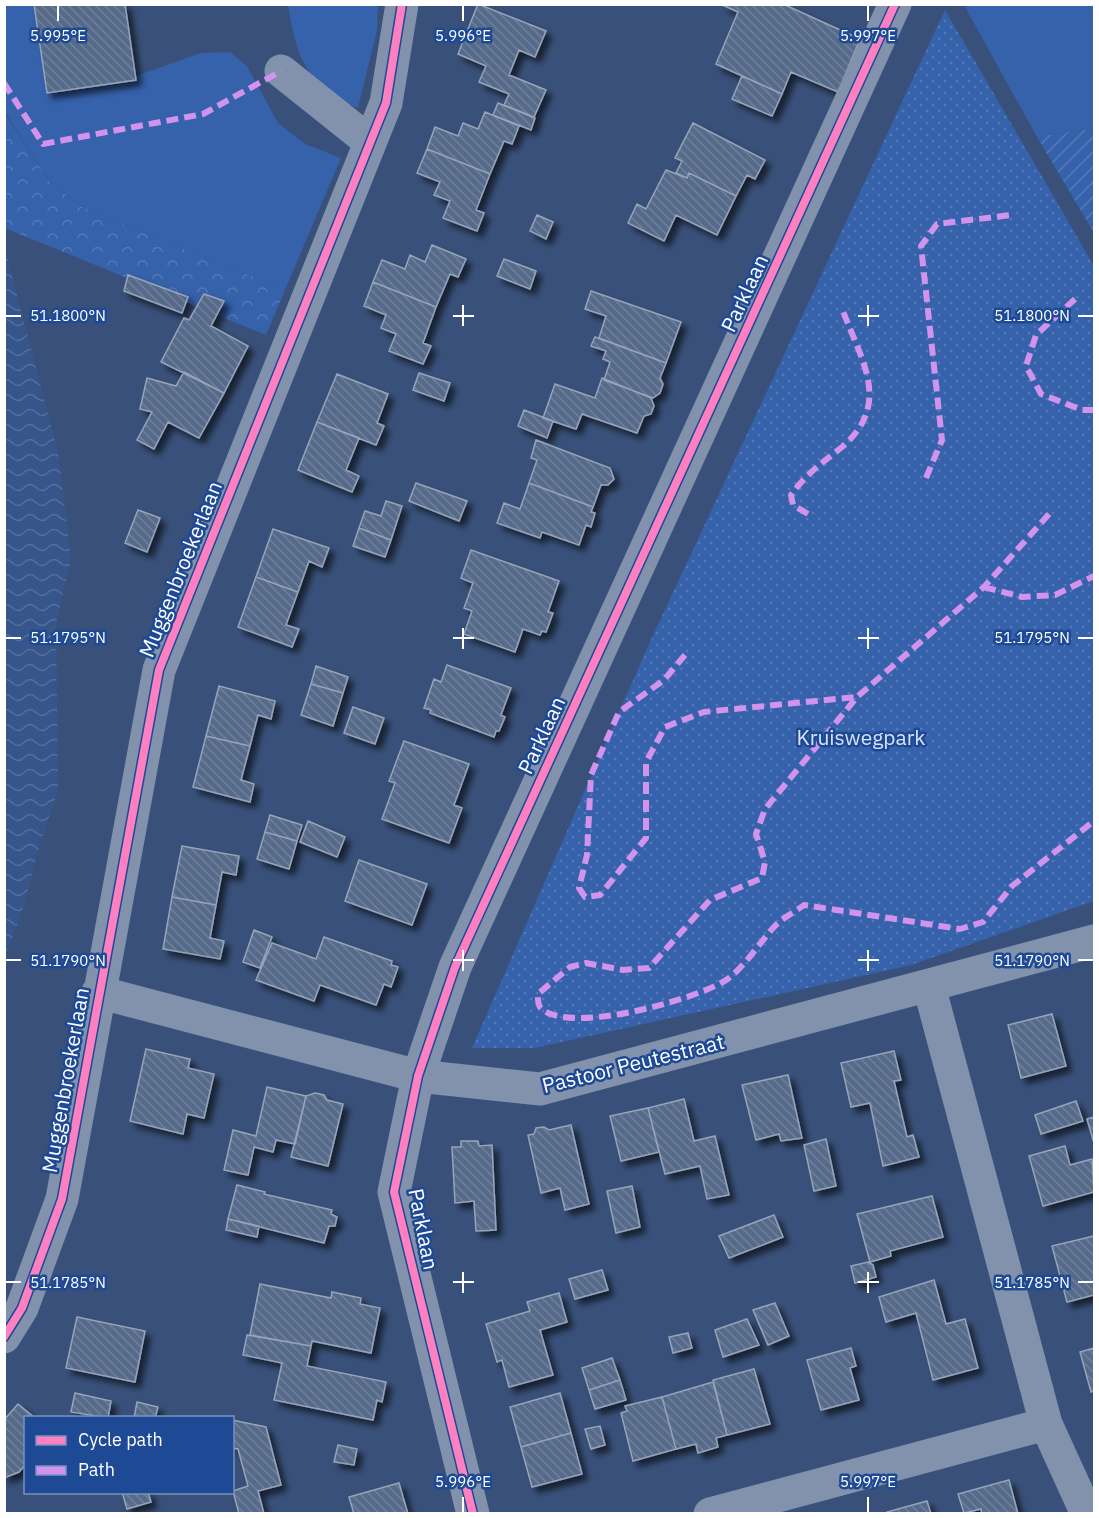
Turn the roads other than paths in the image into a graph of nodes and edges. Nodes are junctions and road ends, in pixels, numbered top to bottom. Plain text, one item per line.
1 (402, 4) edge
2 (895, 4) edge
3 (281, 71) dead end
4 (370, 142) junction
5 (1095, 941) edge
6 (929, 986) junction
7 (98, 992) junction
8 (418, 1076) junction
9 (4, 1337) edge
10 (1046, 1424) junction
11 (473, 1514) edge
12 (710, 1514) edge
13 (1087, 1514) edge

1 - 4 street, Muggenbroekerlaan
2 - 8 street, Parklaan
3 - 4 street
4 - 7 street, Muggenbroekerlaan
5 - 6 street, Pastoor Peutestraat
6 - 8 street, Pastoor Peutestraat
6 - 10 street
7 - 8 street, Pastoor Peutestraat
7 - 9 street, Muggenbroekerlaan
8 - 11 street, Parklaan
10 - 12 street
10 - 13 street

